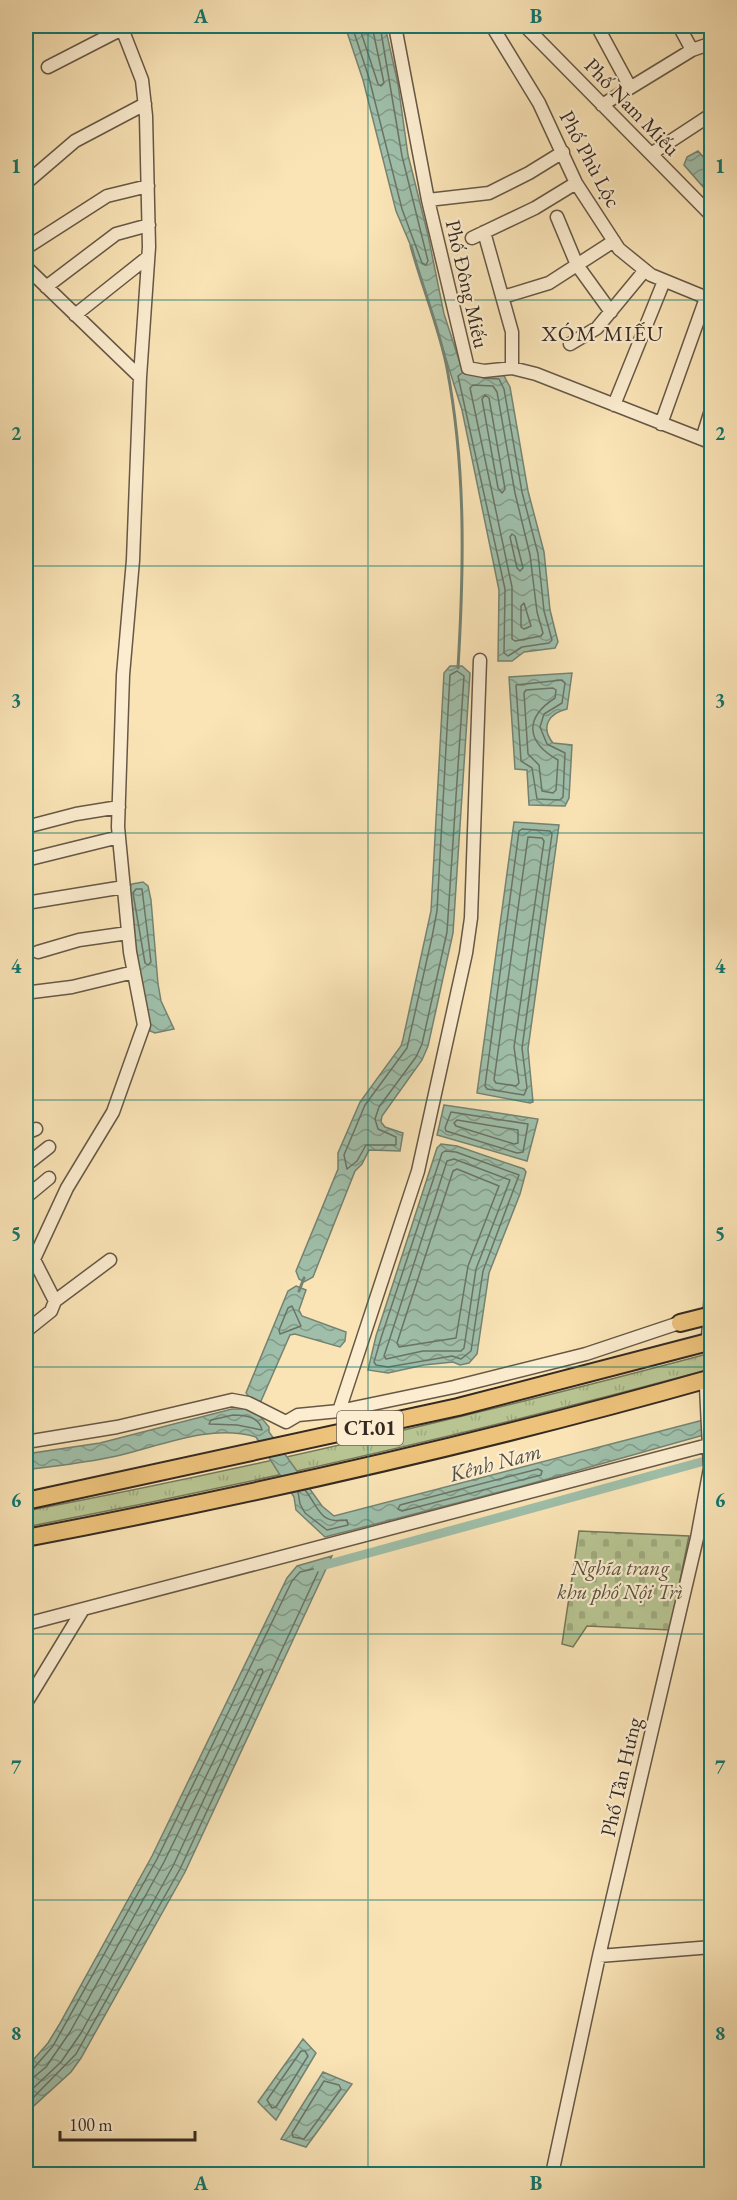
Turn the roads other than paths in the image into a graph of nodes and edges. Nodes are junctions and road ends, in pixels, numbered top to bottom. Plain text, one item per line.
1 (395, 26) edge
2 (492, 26) edge
3 (525, 26) edge
4 (597, 26) edge
5 (679, 26) edge
6 (122, 27) edge
7 (711, 43) edge
8 (692, 50) junction
9 (48, 67) dead end
10 (630, 87) junction
11 (145, 104) junction
12 (602, 105) junction
13 (711, 114) edge
14 (562, 152) junction
15 (651, 154) junction
16 (26, 183) edge
17 (576, 183) junction
18 (148, 186) junction
19 (428, 200) junction
20 (711, 216) edge
21 (557, 217) dead end
22 (149, 225) junction
23 (484, 232) junction
24 (471, 238) dead end
25 (614, 242) junction
26 (26, 248) edge
27 (148, 258) junction
28 (577, 265) junction
29 (26, 267) edge
30 (645, 270) junction
31 (664, 281) junction
32 (46, 287) junction
33 (503, 297) junction
34 (709, 299) edge
35 (611, 312) junction
36 (75, 315) junction
37 (570, 344) dead end
38 (512, 368) junction
39 (140, 377) junction
40 (614, 405) junction
41 (711, 408) edge
42 (661, 424) junction
43 (707, 441) edge
44 (480, 660) dead end
45 (119, 807) junction
46 (26, 827) edge
47 (119, 837) junction
48 (26, 860) edge
49 (123, 887) junction
50 (26, 903) edge
51 (128, 933) junction
52 (38, 952) dead end
53 (134, 972) junction
54 (32, 992) dead end
55 (49, 1147) dead end
56 (26, 1164) edge
57 (49, 1178) dead end
58 (26, 1197) edge
59 (26, 1244) edge
60 (34, 1259) junction
61 (111, 1260) dead end
62 (711, 1277) edge
63 (55, 1301) junction
64 (711, 1312) edge
65 (680, 1323) joint
66 (26, 1331) edge
67 (710, 1340) edge
68 (709, 1383) edge
69 (339, 1411) junction
70 (26, 1442) edge
71 (711, 1442) edge
72 (711, 1451) edge
73 (710, 1468) edge
74 (26, 1501) edge
75 (26, 1538) edge
76 (82, 1611) junction
77 (26, 1624) edge
78 (26, 1703) edge
79 (711, 1947) edge
80 (599, 1956) junction
81 (552, 2175) edge

1 - 19 street, Phố Đông Miếu
2 - 14 street, Phố Phù Lộc
3 - 12 street, Phố Nam Miếu
4 - 10 street
5 - 8 street
6 - 9 street
6 - 11 street
7 - 8 street
8 - 10 street
10 - 12 street
11 - 16 street
11 - 18 street
12 - 15 street, Phố Nam Miếu
13 - 15 street
14 - 17 street, Phố Phù Lộc
14 - 19 street
15 - 20 street, Phố Nam Miếu
17 - 23 street
17 - 25 street, Phố Phù Lộc
18 - 22 street
18 - 26 street
19 - 38 street, Phố Đông Miếu
21 - 28 street
22 - 27 street
22 - 32 street
23 - 24 street
23 - 33 street
25 - 28 street
25 - 30 street, Phố Phù Lộc
27 - 36 street
27 - 39 street
28 - 33 street
28 - 35 street
29 - 32 street
30 - 31 street, Phố Phù Lộc
30 - 35 street
31 - 34 street, Phố Phù Lộc
31 - 40 street
32 - 36 street
33 - 38 street
34 - 42 street
35 - 37 street
36 - 39 street
38 - 40 street, Phố Đông Miếu
39 - 45 street
40 - 42 street, Phố Đông Miếu
41 - 43 street
42 - 43 street, Phố Đông Miếu
44 - 69 street
45 - 46 street
45 - 47 street
47 - 48 street
47 - 49 street
49 - 50 street
49 - 51 street
51 - 52 street
51 - 53 street
53 - 54 street
53 - 60 street
55 - 56 street
57 - 58 street
59 - 60 street
60 - 63 street
61 - 63 street
62 - 64 street
63 - 66 street
64 - 65 highway
64 - 67 street
65 - 69 street
67 - 74 highway, CT.01
68 - 71 street, Phố Tân Hưng
68 - 75 highway, CT.01
69 - 70 street
71 - 72 street, Phố Tân Hưng
71 - 76 street
72 - 73 street, Phố Tân Hưng
73 - 80 street, Phố Tân Hưng
76 - 77 street
76 - 78 street
79 - 80 street
80 - 81 street, Phố Tân Hưng

